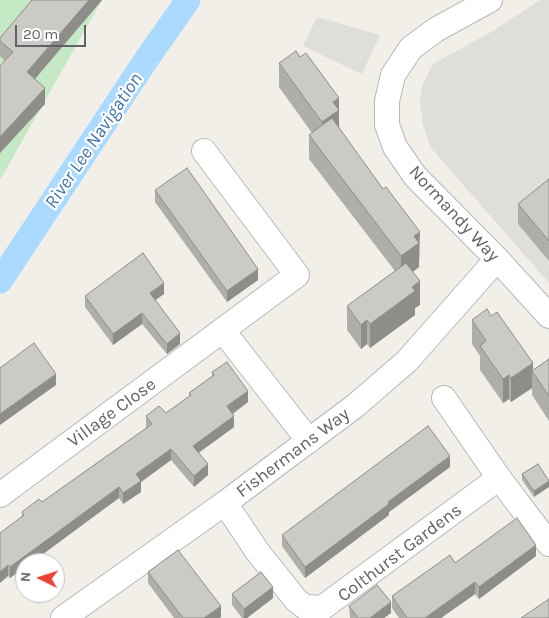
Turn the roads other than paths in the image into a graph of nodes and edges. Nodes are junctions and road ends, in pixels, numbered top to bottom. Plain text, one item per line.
1 (490, 0) edge
2 (204, 151) dead end
3 (497, 259) junction
4 (549, 316) edge
5 (224, 331) junction
6 (444, 398) dead end
7 (308, 441) junction
8 (499, 478) junction
9 (0, 495) edge
10 (225, 504) junction
11 (549, 544) edge
12 (63, 618) edge

1 - 3 street, Normandy Way
2 - 5 street, Village Close
3 - 4 street, Normandy Way
3 - 7 street, Fishermans Way
5 - 7 street
5 - 9 street, Village Close
6 - 8 street
7 - 10 street, Fishermans Way
8 - 10 street, Colthurst Gardens
8 - 11 street
10 - 12 street, Fishermans Way

